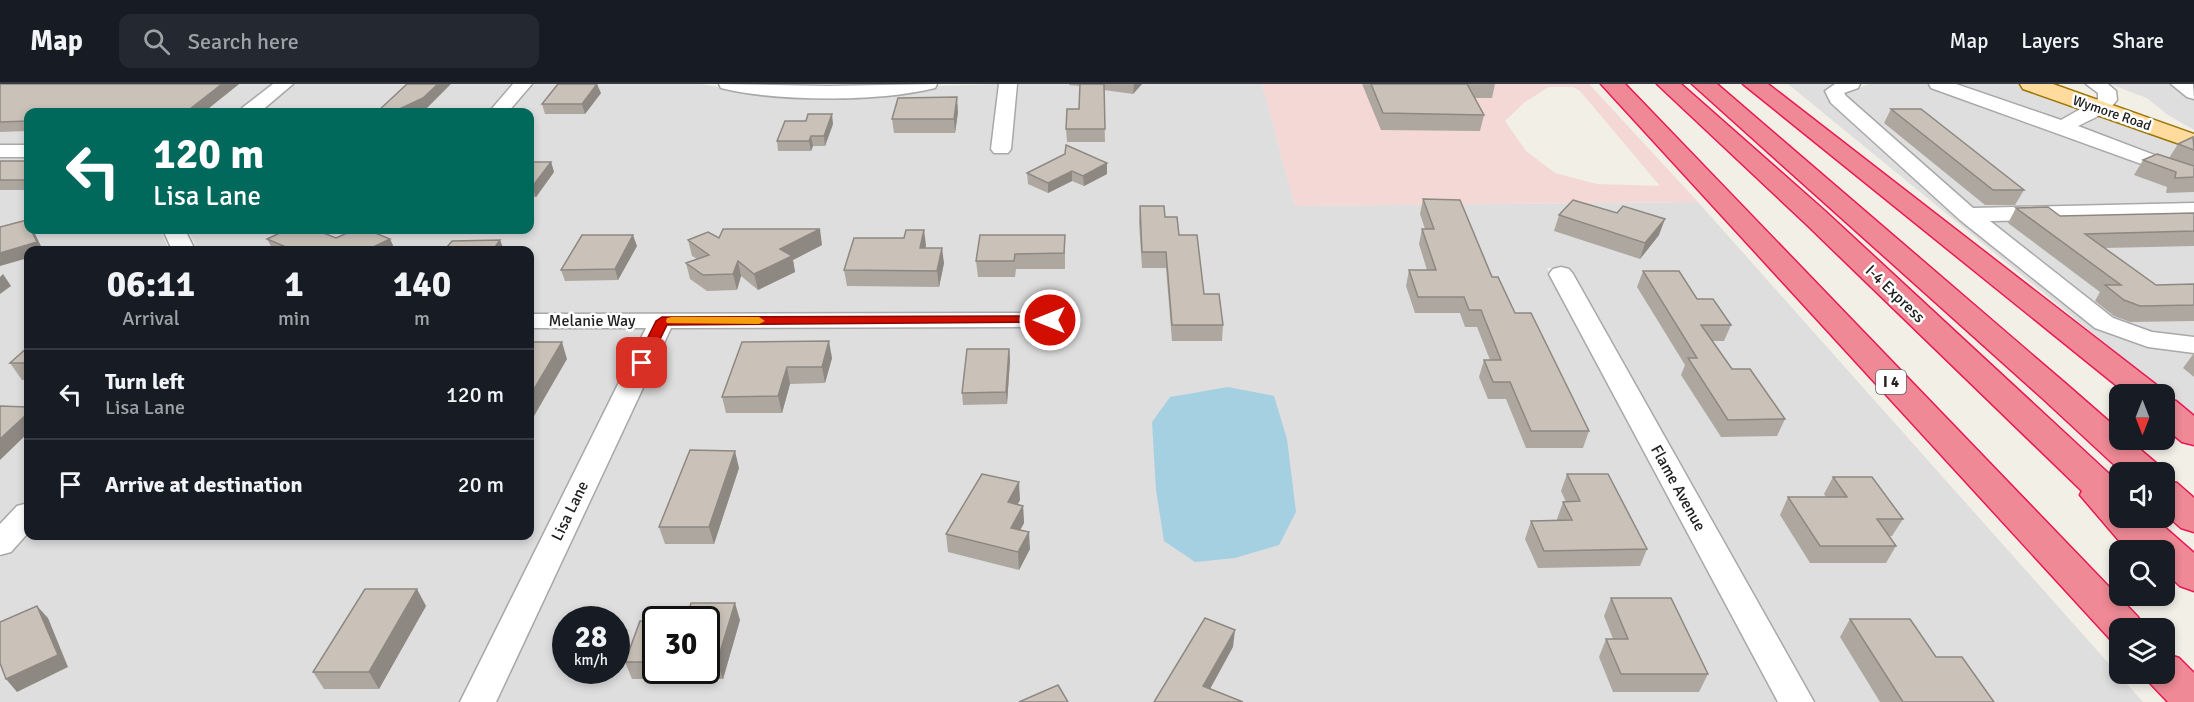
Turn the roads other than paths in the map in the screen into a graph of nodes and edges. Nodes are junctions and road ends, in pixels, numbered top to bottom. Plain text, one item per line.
1 (284, 84) edge
2 (523, 84) edge
3 (728, 84) edge
4 (928, 84) edge
5 (1008, 84) edge
6 (1612, 84) edge
7 (1668, 84) edge
8 (1703, 84) edge
9 (1754, 84) edge
10 (1851, 84) edge
11 (1938, 84) edge
12 (2031, 84) edge
13 (2095, 84) edge
14 (2100, 84) edge
15 (2180, 84) edge
16 (2194, 93) edge
17 (254, 108) edge
18 (502, 108) edge
19 (2099, 108) junction
20 (2062, 127) junction
21 (2194, 136) edge
22 (2194, 142) edge
23 (1001, 149) dead end
24 (24, 150) edge
25 (0, 151) edge
26 (2194, 177) edge
27 (2194, 210) edge
28 (1968, 215) junction
29 (1561, 274) dead end
30 (1050, 320) dead end
31 (534, 321) edge
32 (662, 321) junction
33 (2194, 345) edge
34 (2134, 384) edge
35 (2175, 418) edge
36 (2040, 432) junction
37 (2194, 434) edge
38 (2132, 462) edge
39 (2109, 496) edge
40 (2175, 501) edge
41 (2194, 517) edge
42 (24, 518) edge
43 (2142, 528) edge
44 (2140, 540) edge
45 (0, 544) edge
46 (2194, 576) edge
47 (2175, 579) edge
48 (2194, 599) edge
49 (2115, 618) edge
50 (2175, 681) edge
51 (2194, 701) edge
52 (478, 702) edge
53 (1796, 702) edge

1 - 17 street
2 - 18 street
3 - 4 street
5 - 23 street
6 - 49 highway, I 4
7 - 36 highway, I-4 Express
8 - 38 highway, I-4 Express
9 - 34 highway
10 - 28 street
11 - 20 street
12 - 19 main road, Wymore Road
13 - 19 street
14 - 21 main road
15 - 16 street
19 - 20 street
19 - 22 main road, Wymore Road
20 - 26 street
24 - 25 street
27 - 28 street
28 - 33 street
29 - 53 street, Flame Avenue
30 - 32 street, Melanie Way
31 - 32 street, Melanie Way
32 - 52 street, Lisa Lane
35 - 37 highway
36 - 39 highway, I-4 Express
36 - 44 highway
40 - 41 highway
42 - 45 street
43 - 46 highway
47 - 48 highway
50 - 51 highway

